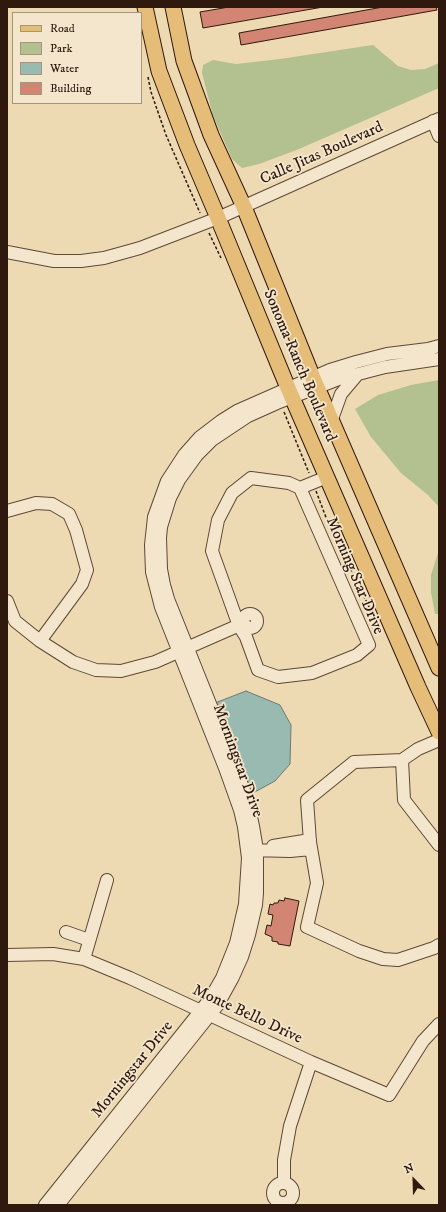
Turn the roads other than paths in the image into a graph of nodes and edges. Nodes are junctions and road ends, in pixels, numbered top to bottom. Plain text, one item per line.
1 (145, 7) edge
2 (173, 7) edge
3 (436, 120) edge
4 (439, 136) edge
5 (244, 207) junction
6 (218, 218) junction
7 (7, 252) edge
8 (439, 346) edge
9 (439, 359) edge
10 (390, 360) junction
11 (357, 375) junction
12 (315, 382) junction
13 (290, 393) junction
14 (332, 419) junction
15 (327, 477) junction
16 (300, 488) junction
17 (7, 511) edge
18 (7, 601) edge
19 (241, 624) junction
20 (40, 641) junction
21 (183, 649) junction
22 (439, 668) edge
23 (439, 732) edge
24 (439, 741) edge
25 (402, 763) junction
26 (310, 844) junction
27 (439, 845) edge
28 (252, 850) junction
29 (107, 880) dead end
30 (66, 932) dead end
31 (89, 940) junction
32 (439, 945) edge
33 (7, 955) edge
34 (84, 959) junction
35 (205, 1013) junction
36 (439, 1024) edge
37 (311, 1062) junction
38 (284, 1183) dead end
39 (45, 1205) edge
40 (58, 1205) edge

1 - 6 main road, Sonoma Ranch Boulevard
2 - 5 main road, Sonoma Ranch Boulevard
3 - 4 street
3 - 5 street, Calle Jitas Boulevard
5 - 6 street, Calle Jitas Boulevard
5 - 12 main road, Sonoma Ranch Boulevard
6 - 7 street, Calle Jitas Boulevard
6 - 13 main road, Sonoma Ranch Boulevard
8 - 10 street
9 - 10 street
10 - 11 street
10 - 12 street
11 - 12 street
11 - 14 street
12 - 13 street, Morningstar Drive
12 - 14 main road, Sonoma Ranch Boulevard
13 - 15 main road, Sonoma Ranch Boulevard
13 - 21 street, Morningstar Drive
14 - 22 main road, Sonoma Ranch Boulevard
15 - 16 street
15 - 23 main road, Sonoma Ranch Boulevard
16 - 19 street
16 - 19 street, Morning Star Drive
17 - 20 street
18 - 20 street
19 - 21 street
20 - 21 street
21 - 28 street, Morningstar Drive
24 - 25 street
25 - 26 street
25 - 27 street
26 - 28 street
26 - 32 street
28 - 35 street, Morningstar Drive
29 - 31 street
30 - 31 street
31 - 34 street
33 - 34 street, Monte Bello Drive
34 - 35 street, Monte Bello Drive
35 - 37 street, Monte Bello Drive
35 - 39 street, Morningstar Drive
35 - 40 street, Morningstar Drive
36 - 37 street, Monte Bello Drive
37 - 38 street

